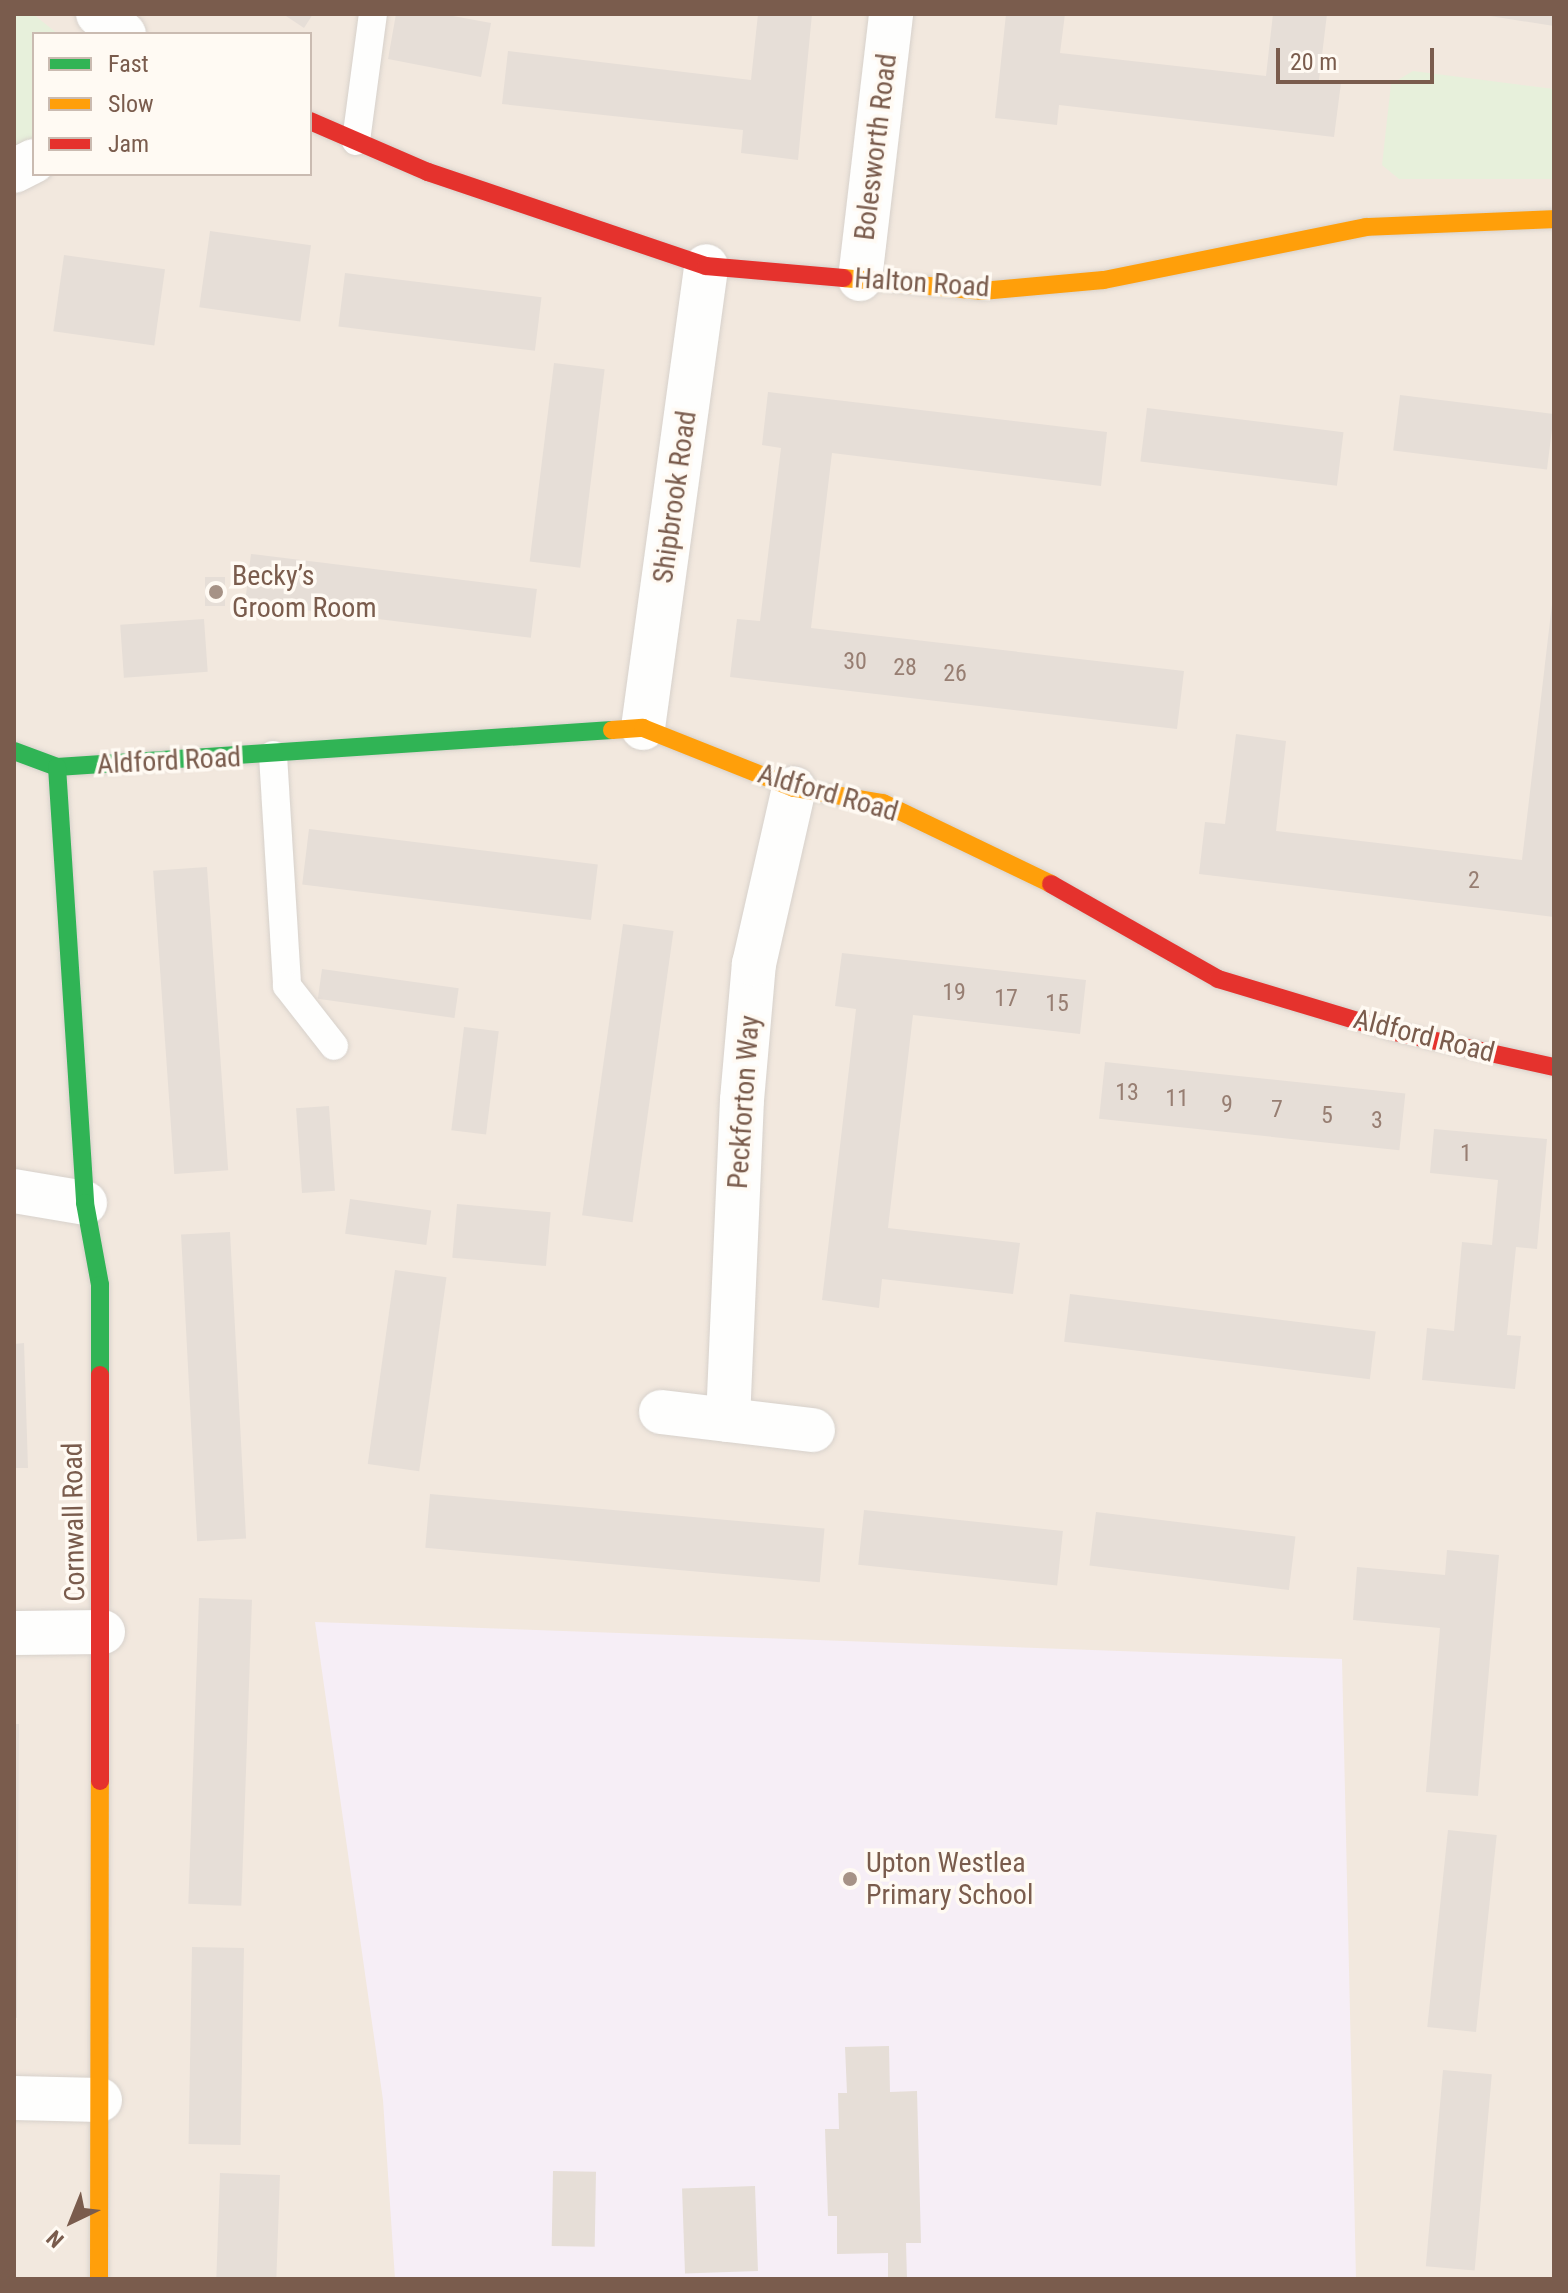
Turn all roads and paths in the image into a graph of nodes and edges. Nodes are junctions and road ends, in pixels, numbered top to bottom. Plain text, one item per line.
1 (98, 14) edge
2 (373, 14) edge
3 (891, 14) edge
4 (121, 32) edge
5 (312, 122) edge
6 (356, 141) junction
7 (32, 162) edge
8 (14, 171) edge
9 (1554, 219) edge
10 (706, 266) junction
11 (860, 279) junction
12 (643, 728) junction
13 (14, 751) edge
14 (273, 755) junction
15 (57, 767) junction
16 (794, 788) junction
17 (334, 1046) dead end
18 (1554, 1067) edge
19 (14, 1191) edge
20 (85, 1203) junction
21 (661, 1412) dead end
22 (728, 1420) junction
23 (813, 1430) dead end
24 (103, 1632) junction
25 (14, 1633) edge
26 (14, 2098) edge
27 (100, 2100) junction
28 (99, 2279) edge

1 - 4 street
2 - 6 lane
3 - 11 street, Bolesworth Road
5 - 6 street, Halton Road
6 - 10 street, Halton Road
7 - 8 street
9 - 11 street, Halton Road
10 - 11 street, Halton Road
10 - 12 street, Shipbrook Road
12 - 14 street, Aldford Road
12 - 16 street, Aldford Road
13 - 15 street, Aldford Road
14 - 15 street, Aldford Road
14 - 17 lane
15 - 20 street, Cornwall Road
16 - 18 street, Aldford Road
16 - 22 street, Peckforton Way
19 - 20 street
20 - 24 street, Cornwall Road
21 - 22 street
22 - 23 street
24 - 25 street
24 - 27 street, Cornwall Road
26 - 27 street
27 - 28 street, Cornwall Road

